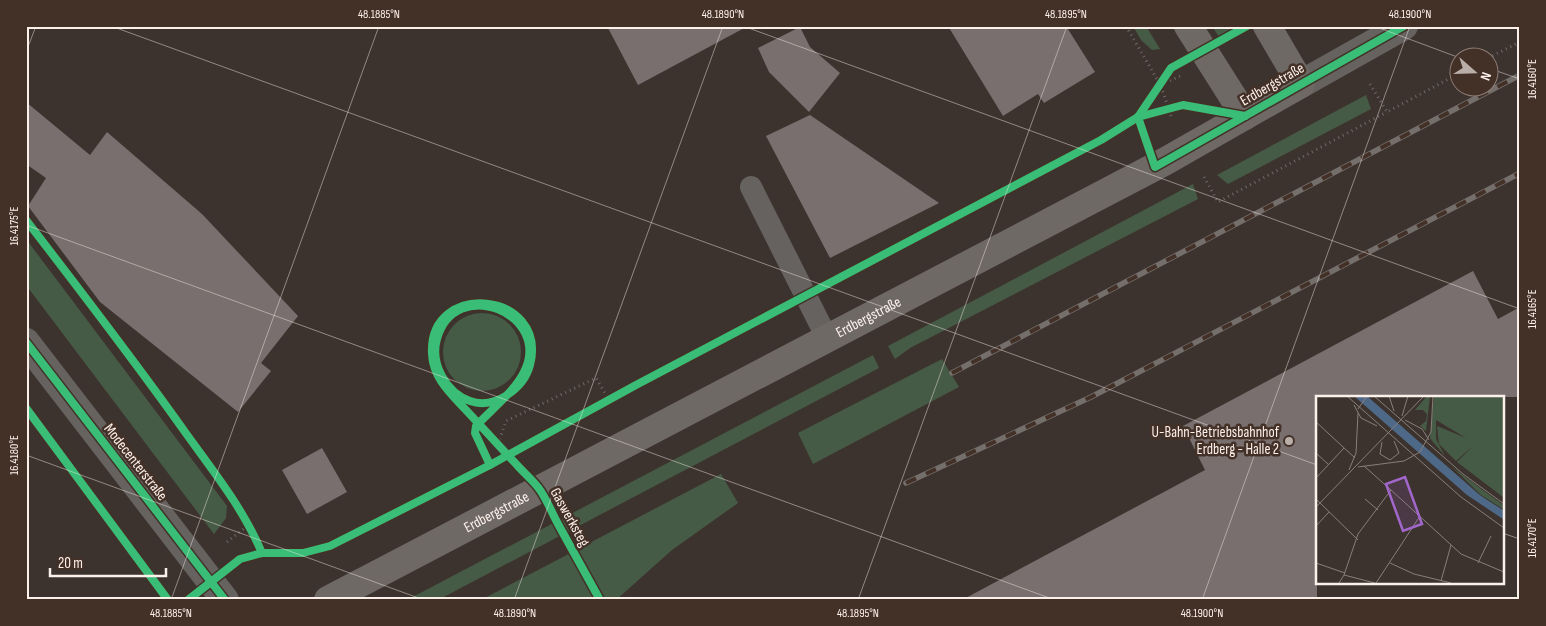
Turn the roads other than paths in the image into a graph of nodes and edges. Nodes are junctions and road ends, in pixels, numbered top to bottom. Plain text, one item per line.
1 (1188, 26) edge
2 (1268, 26) edge
3 (1404, 26) edge
4 (1301, 84) junction
5 (1244, 116) junction
6 (751, 187) dead end
7 (828, 338) junction
8 (26, 342) edge
9 (225, 600) edge
10 (328, 600) edge

1 - 5 main road
2 - 4 main road
3 - 4 street, Erdbergstraße
4 - 5 main road, Erdbergstraße
5 - 7 main road, Erdbergstraße
6 - 7 lane
7 - 10 main road, Erdbergstraße
8 - 9 street, Modecenterstraße

